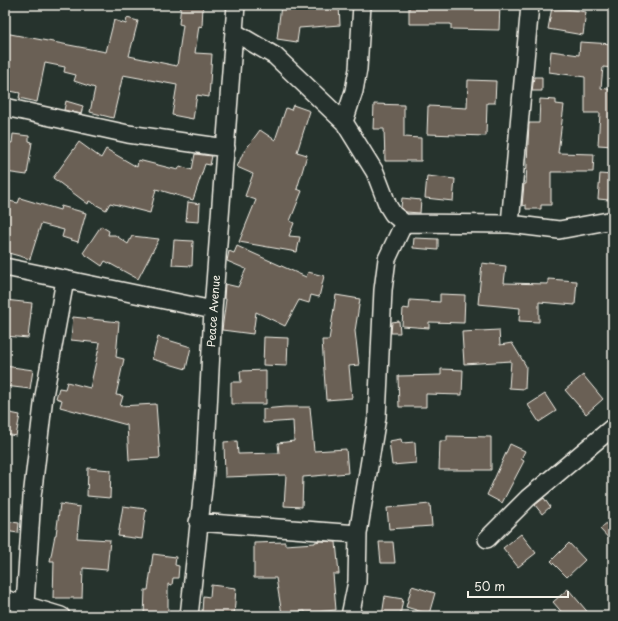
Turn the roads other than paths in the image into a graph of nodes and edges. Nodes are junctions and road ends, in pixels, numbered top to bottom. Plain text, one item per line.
1 (236, 5) edge
2 (362, 5) edge
3 (530, 5) edge
4 (234, 32) junction
5 (5, 107) edge
6 (344, 122) junction
7 (226, 148) junction
8 (613, 220) edge
9 (404, 223) junction
10 (510, 224) junction
11 (5, 267) edge
12 (65, 280) junction
13 (213, 310) junction
14 (613, 427) edge
15 (198, 522) junction
16 (358, 534) junction
17 (487, 539) dead end
18 (5, 598) edge
19 (25, 604) junction
20 (61, 616) edge
21 (189, 616) edge
22 (350, 616) edge

1 - 4 street, Peace Avenue
2 - 6 street
3 - 10 street
4 - 6 street
4 - 7 street, Peace Avenue
5 - 7 street
6 - 9 street
7 - 13 street, Peace Avenue
8 - 10 street
9 - 10 street
9 - 16 street
11 - 12 street
12 - 13 street
12 - 19 street
13 - 15 street, Peace Avenue
14 - 17 street
15 - 16 street
15 - 21 street, Peace Avenue
16 - 22 street
18 - 19 street
19 - 20 street

